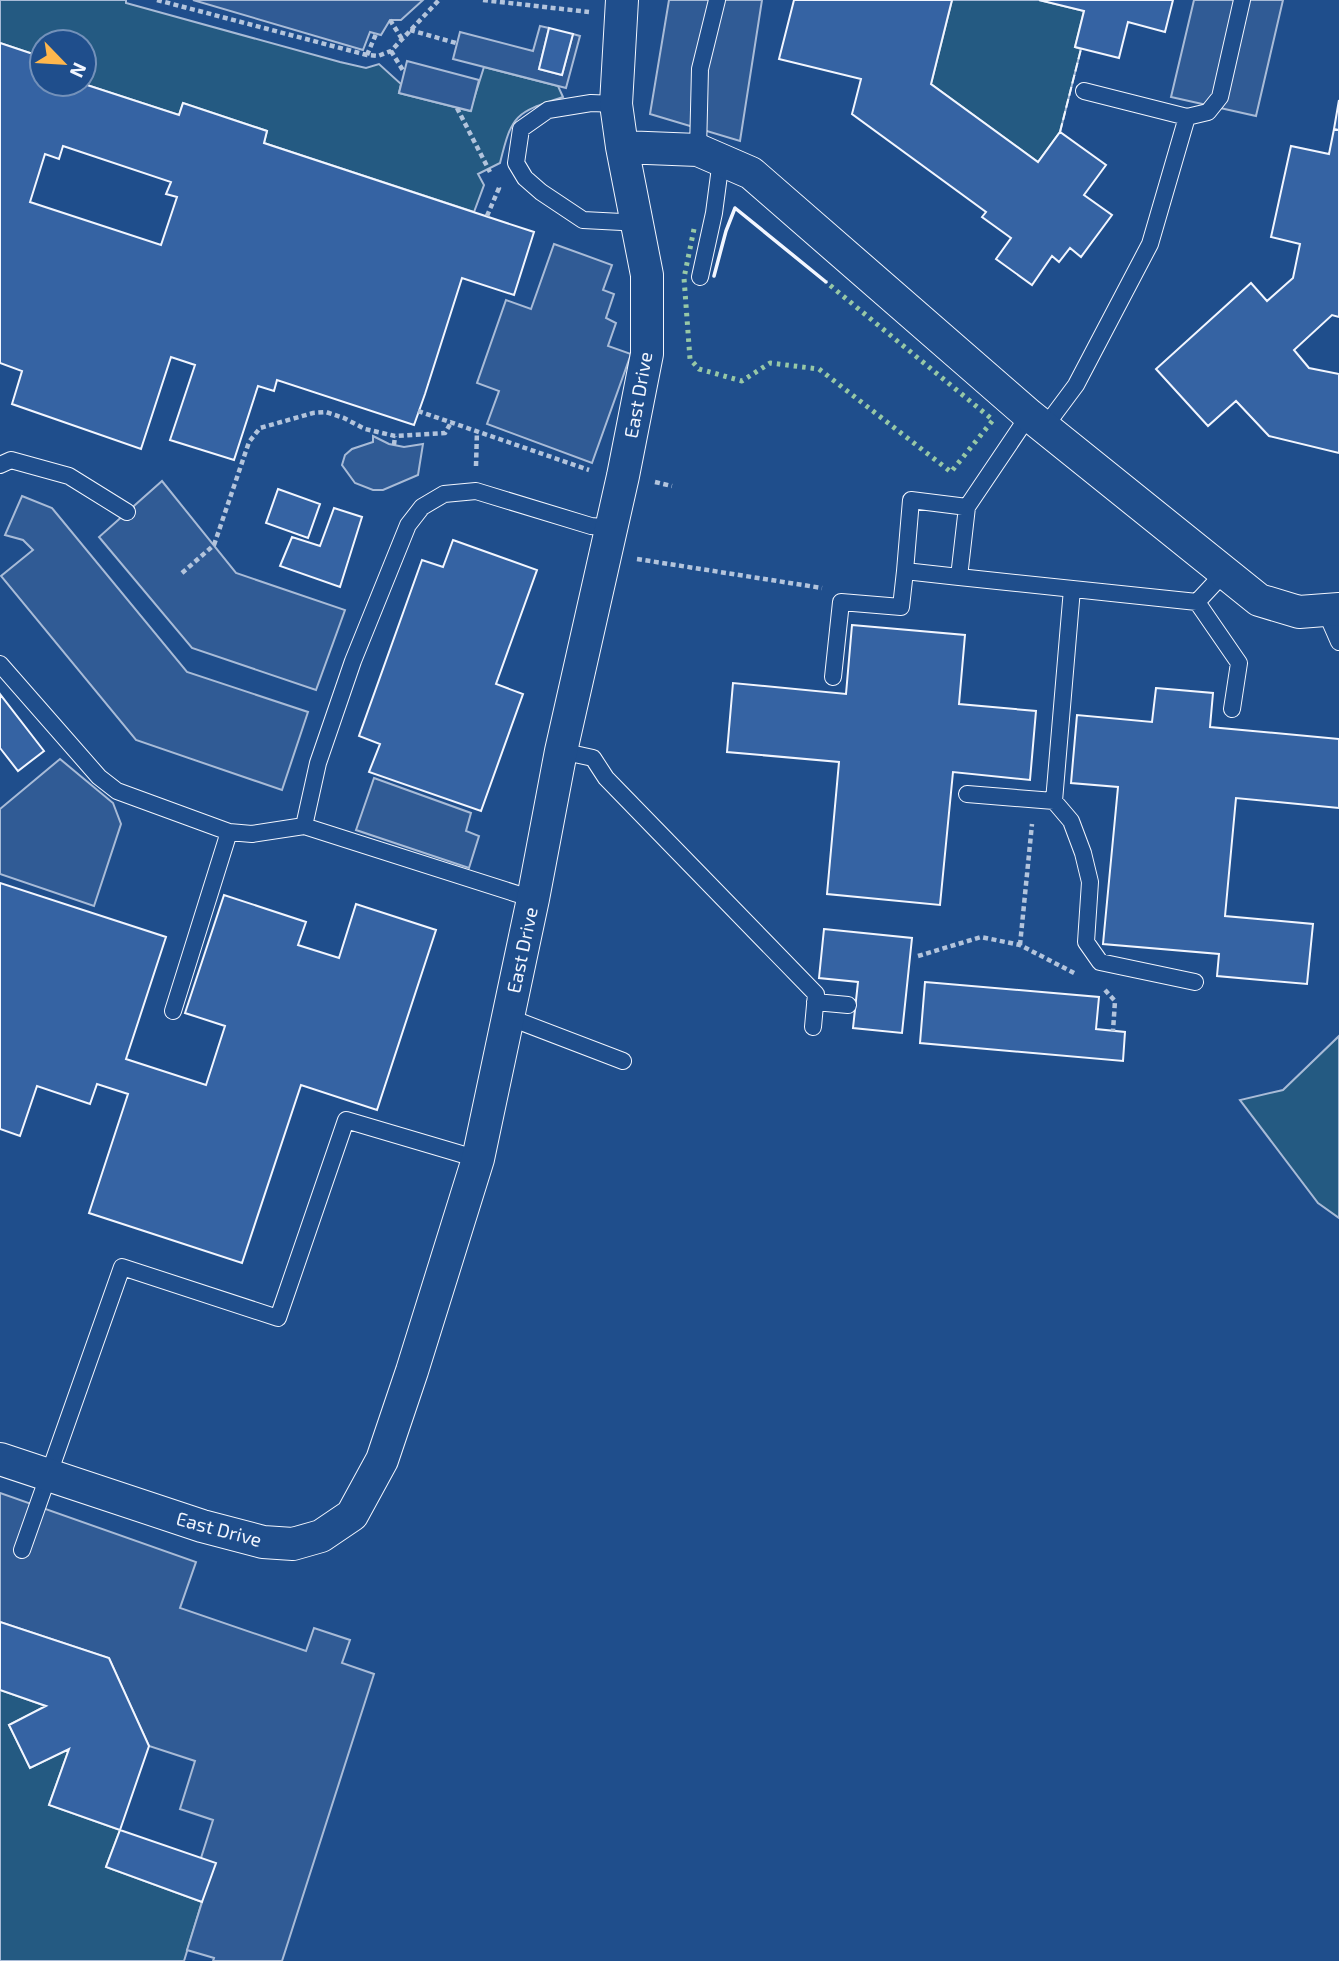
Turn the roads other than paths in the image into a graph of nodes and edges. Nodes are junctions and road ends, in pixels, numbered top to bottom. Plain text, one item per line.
1 (717, 0) edge
2 (1242, 0) edge
3 (622, 8) edge
4 (1084, 92) dead end
5 (616, 104) junction
6 (1186, 117) junction
7 (622, 147) junction
8 (710, 155) junction
9 (636, 220) junction
10 (700, 277) dead end
11 (1036, 422) junction
12 (0, 465) edge
13 (967, 507) junction
14 (127, 512) dead end
15 (612, 528) junction
16 (905, 571) junction
17 (1224, 572) junction
18 (959, 577) junction
19 (1072, 589) junction
20 (1198, 602) junction
21 (1332, 609) edge
22 (1339, 642) edge
23 (0, 664) edge
24 (833, 677) dead end
25 (1232, 709) dead end
26 (561, 751) junction
27 (967, 793) dead end
28 (1054, 801) junction
29 (304, 826) junction
30 (229, 832) junction
31 (533, 899) junction
32 (1195, 982) dead end
33 (815, 1002) junction
34 (848, 1005) dead end
35 (173, 1011) dead end
36 (508, 1017) junction
37 (813, 1027) dead end
38 (623, 1061) dead end
39 (478, 1159) junction
40 (0, 1459) edge
41 (50, 1475) junction
42 (22, 1550) dead end

1 - 8 lane
2 - 6 lane
3 - 5 street, East Drive
4 - 6 lane
5 - 7 street, East Drive
5 - 9 lane
6 - 11 lane
7 - 8 street
7 - 9 street, East Drive
8 - 10 lane
8 - 11 street
9 - 15 street, East Drive
11 - 13 lane
11 - 17 street
12 - 14 lane
13 - 16 lane
13 - 18 lane
15 - 26 street, East Drive
15 - 29 lane
16 - 18 lane
16 - 24 lane
17 - 20 lane
17 - 21 street
18 - 19 lane
19 - 20 lane
19 - 28 lane
20 - 25 lane
21 - 22 lane
23 - 30 lane
26 - 31 street, East Drive
26 - 33 lane
27 - 28 lane
28 - 32 lane
29 - 30 lane
29 - 31 lane
30 - 35 lane
31 - 36 street, East Drive
33 - 34 lane
33 - 37 lane
36 - 38 lane
36 - 39 street, East Drive
39 - 41 street, East Drive
39 - 41 lane
40 - 41 street, East Drive
41 - 42 lane

